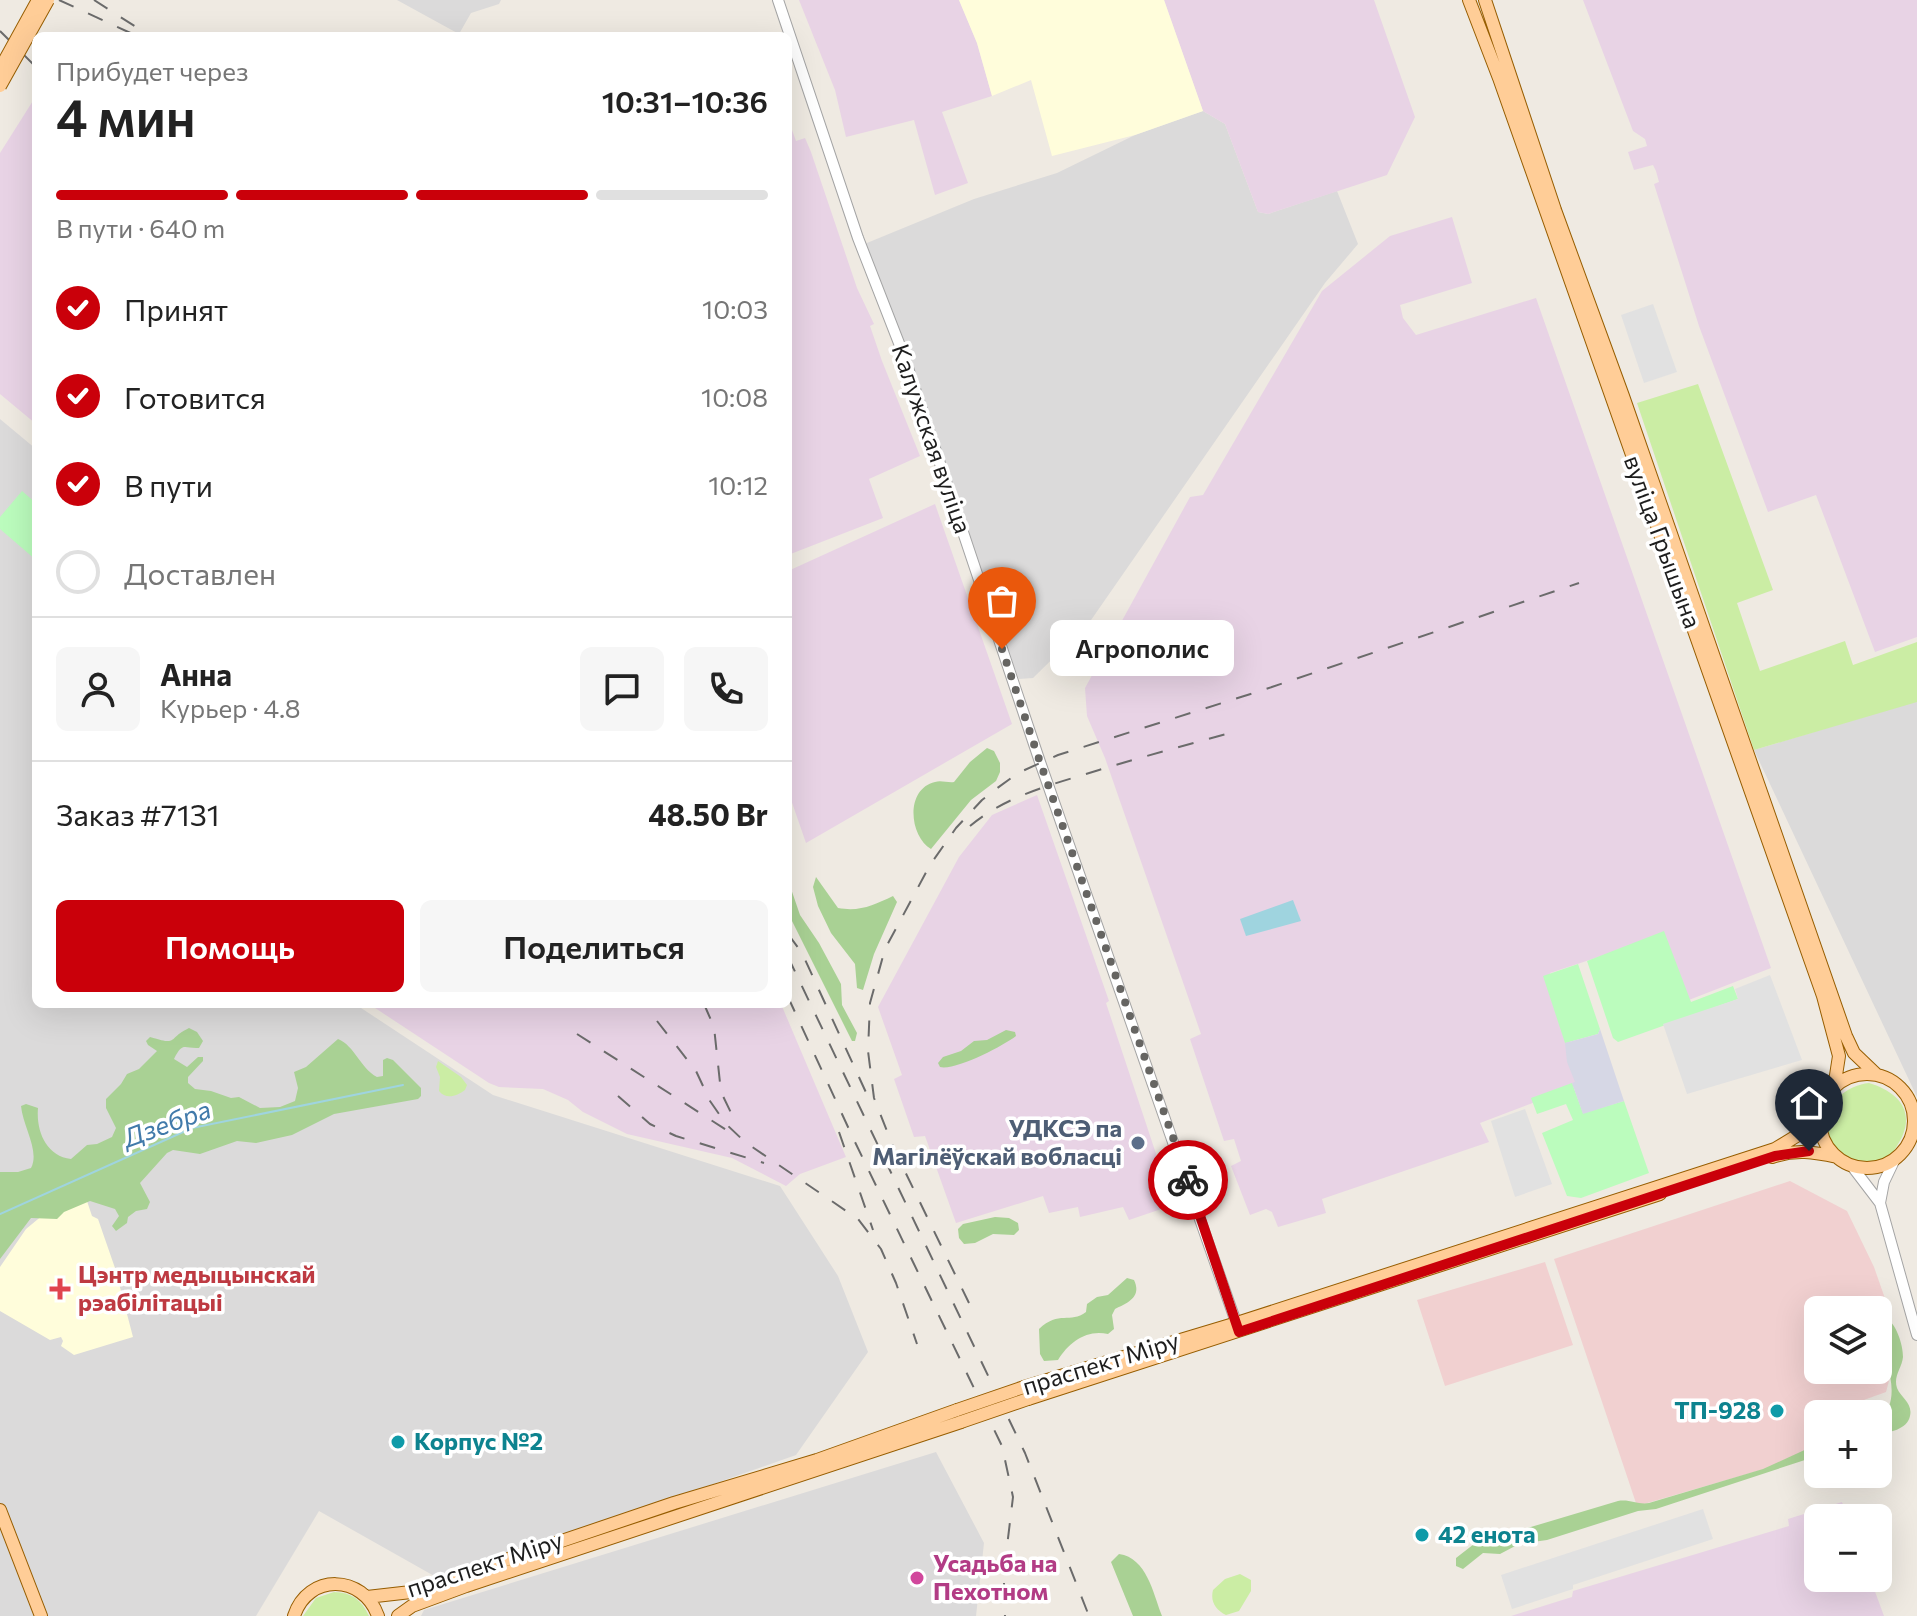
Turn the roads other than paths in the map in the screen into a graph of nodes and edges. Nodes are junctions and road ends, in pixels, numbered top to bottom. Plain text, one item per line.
1 (38, 0) edge
2 (48, 0) edge
3 (778, 0) edge
4 (1469, 0) edge
5 (1485, 0) edge
6 (789, 32) edge
7 (792, 42) edge
8 (0, 69) edge
9 (0, 86) edge
10 (1877, 1075) junction
11 (1834, 1088) junction
12 (1822, 1108) junction
13 (1837, 1157) junction
14 (1895, 1159) junction
15 (1851, 1165) junction
16 (1880, 1203) junction
17 (1238, 1328) junction
18 (1917, 1335) edge
19 (959, 1416) junction
20 (0, 1510) edge
21 (367, 1597) junction
22 (294, 1615) edge
23 (41, 1616) edge
24 (378, 1616) edge
25 (398, 1616) edge

1 - 8 main road, bridge
2 - 9 main road, bridge
3 - 6 street, Калужская вуліца
4 - 11 main road, вуліца Грышына
5 - 10 main road, вуліца Грышына
7 - 17 street, Калужская вуліца
10 - 11 main road
10 - 14 main road
11 - 12 main road
12 - 13 main road
12 - 17 main road, праспект Міру
13 - 15 main road
13 - 17 main road, праспект Міру
14 - 15 main road
14 - 16 street
15 - 16 street
16 - 18 street
17 - 19 main road, праспект Міру, bridge
19 - 21 main road, праспект Міру
19 - 25 main road, праспект Міру
20 - 23 main road
21 - 22 main road, праспект Міру
21 - 24 main road

